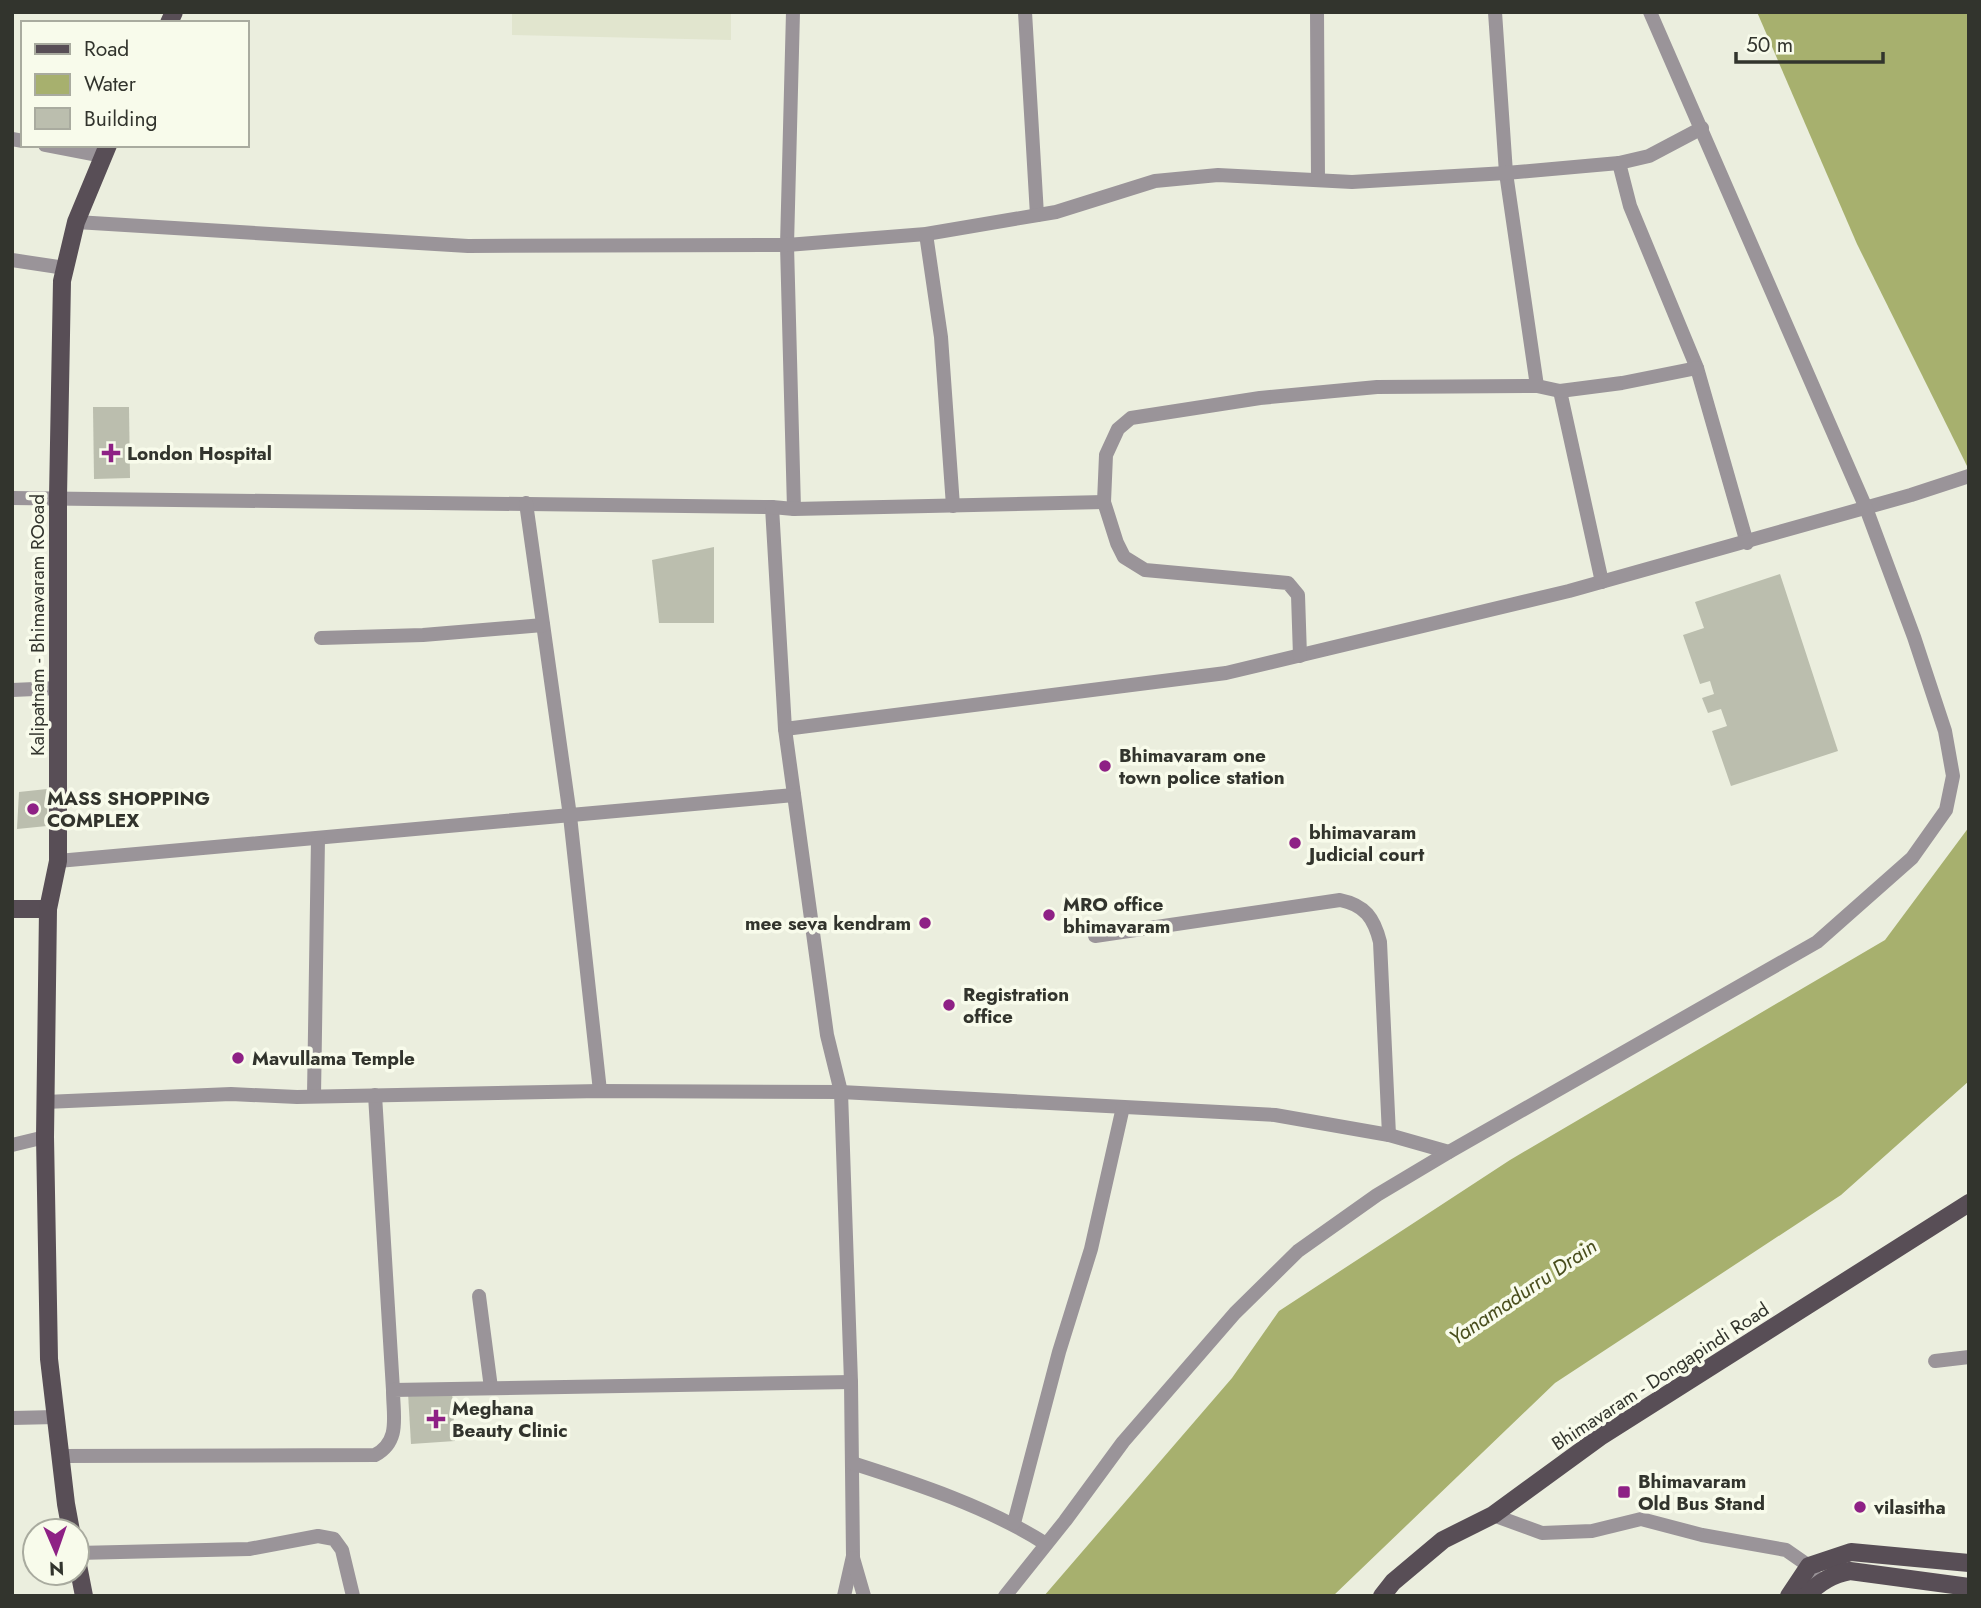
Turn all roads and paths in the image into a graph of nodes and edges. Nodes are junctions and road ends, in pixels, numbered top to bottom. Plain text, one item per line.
1 (793, 12) edge
2 (1025, 12) edge
3 (1317, 12) edge
4 (1495, 12) edge
5 (1650, 12) edge
6 (1702, 128) junction
7 (66, 147) edge
8 (105, 151) edge
9 (1619, 163) junction
10 (1506, 173) junction
11 (1318, 180) junction
12 (1037, 215) junction
13 (76, 222) junction
14 (926, 234) junction
15 (787, 245) junction
16 (12, 260) edge
17 (65, 268) junction
18 (1697, 368) junction
19 (1537, 386) junction
20 (1560, 391) junction
21 (1969, 475) edge
22 (58, 497) junction
23 (12, 498) edge
24 (1104, 502) junction
25 (526, 503) junction
26 (953, 506) junction
27 (772, 507) junction
28 (1866, 508) junction
29 (794, 509) junction
30 (1746, 542) junction
31 (1602, 582) junction
32 (543, 625) junction
33 (321, 638) dead end
34 (1300, 656) junction
35 (58, 688) junction
36 (12, 691) edge
37 (785, 729) junction
38 (794, 795) junction
39 (570, 816) junction
40 (318, 838) junction
41 (58, 862) junction
42 (12, 909) edge
43 (48, 909) junction
44 (1096, 936) dead end
45 (600, 1091) junction
46 (841, 1093) junction
47 (375, 1095) junction
48 (314, 1096) junction
49 (45, 1102) junction
50 (1123, 1107) junction
51 (1389, 1135) junction
52 (45, 1137) junction
53 (12, 1145) edge
54 (1449, 1152) junction
55 (1969, 1203) edge
56 (480, 1296) dead end
57 (1969, 1357) edge
58 (1935, 1361) dead end
59 (851, 1382) junction
60 (491, 1388) junction
61 (393, 1390) junction
62 (56, 1417) junction
63 (12, 1418) edge
64 (60, 1456) junction
65 (852, 1463) junction
66 (1493, 1515) junction
67 (69, 1517) edge
68 (1014, 1523) junction
69 (1046, 1544) junction
70 (91, 1553) edge
71 (853, 1556) junction
72 (1969, 1563) edge
73 (1809, 1566) junction
74 (1969, 1587) edge
75 (1813, 1589) edge
76 (353, 1596) edge
77 (844, 1596) edge
78 (864, 1596) edge
79 (1005, 1596) edge
80 (1382, 1596) edge
81 (1789, 1596) edge

1 - 15 street
2 - 12 street
3 - 11 street
4 - 10 street
5 - 6 street
6 - 9 street
6 - 28 street
7 - 8 street
8 - 13 main road, Kalipatnam - Bhimavaram ROoad
9 - 10 street
9 - 18 street
10 - 11 street
10 - 19 street
11 - 12 street
12 - 14 street
13 - 15 street
13 - 17 main road, Kalipatnam - Bhimavaram ROoad
14 - 15 street
14 - 26 street
15 - 29 street
16 - 17 street
17 - 22 main road, Kalipatnam - Bhimavaram ROoad
18 - 20 street
18 - 30 street
19 - 20 street
19 - 24 street
20 - 31 street
21 - 28 street
22 - 23 street
22 - 25 street
22 - 35 main road, Kalipatnam - Bhimavaram ROoad
24 - 26 street
24 - 34 street
25 - 27 street
25 - 32 street
26 - 29 street
27 - 29 street
27 - 37 street
28 - 30 street
28 - 54 street
30 - 31 street
31 - 34 street
32 - 33 street
32 - 39 street
34 - 37 street
35 - 36 street
35 - 41 main road, Kalipatnam - Bhimavaram ROoad
37 - 38 street
38 - 39 street
38 - 46 street
39 - 40 street
39 - 45 street
40 - 41 street
40 - 48 street
41 - 43 main road, Kalipatnam - Bhimavaram ROoad
42 - 43 main road
43 - 49 main road, Kalipatnam - Bhimavaram ROoad
44 - 51 street
45 - 46 street
45 - 47 street
46 - 50 street
46 - 59 street
47 - 48 street
47 - 61 street
48 - 49 street
49 - 52 main road, Kalipatnam - Bhimavaram ROoad
50 - 51 street
50 - 68 street
51 - 54 street
52 - 53 street
52 - 62 main road, Kalipatnam - Bhimavaram ROoad
54 - 69 street
55 - 66 main road, Bhimavaram - Dongapindi Road
56 - 60 street
57 - 58 street
59 - 60 street
59 - 65 street
60 - 61 street
61 - 64 street
62 - 63 street
62 - 64 main road, Kalipatnam - Bhimavaram ROoad
64 - 67 main road, Kalipatnam - Bhimavaram ROoad
65 - 68 street
65 - 71 street
66 - 73 street
66 - 80 main road, Bhimavaram - Dongapindi Road
68 - 69 street
69 - 79 street
70 - 76 street
71 - 77 street
71 - 78 street
72 - 73 main road
73 - 75 street
73 - 81 main road
74 - 75 main road

